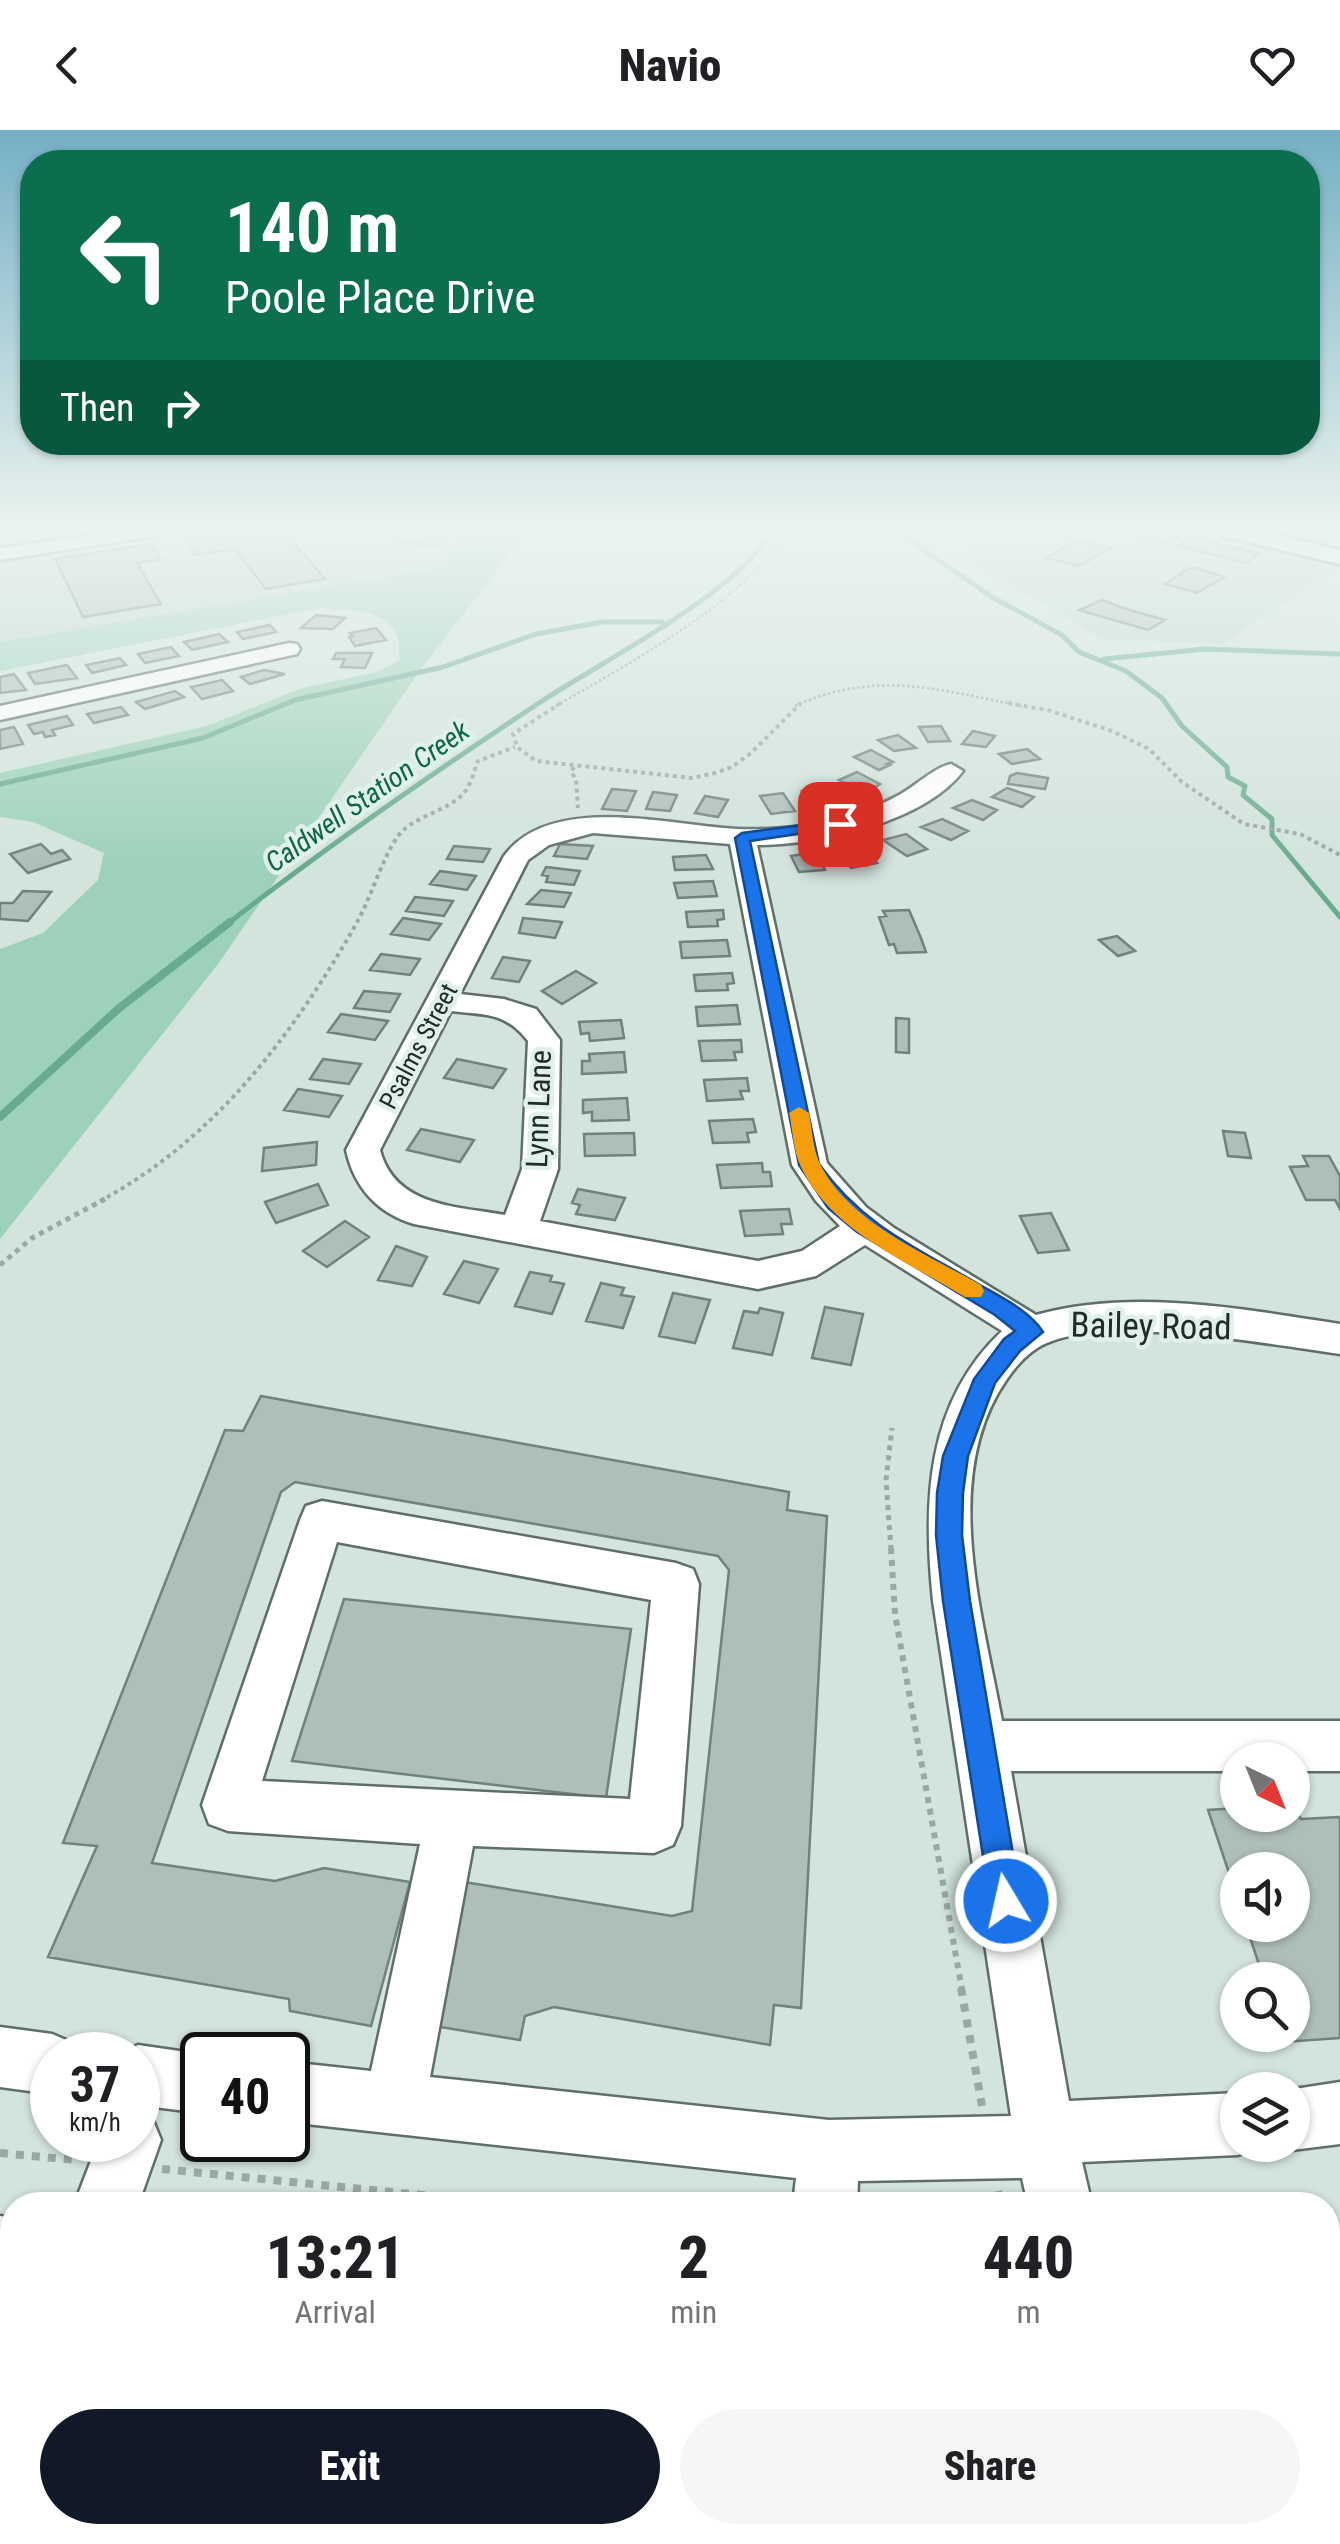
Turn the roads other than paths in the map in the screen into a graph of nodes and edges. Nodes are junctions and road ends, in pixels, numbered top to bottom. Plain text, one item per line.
1 (288, 650) dead end
2 (0, 713) edge
3 (951, 770) dead end
4 (742, 838) junction
5 (441, 1001) junction
6 (864, 1226) junction
7 (518, 1230) junction
8 (1032, 1332) junction
9 (1340, 1339) edge
10 (980, 1746) junction
11 (1340, 1746) edge
12 (452, 1819) junction
13 (0, 2057) edge
14 (30, 2061) edge
15 (310, 2094) edge
16 (394, 2104) junction
17 (1340, 2113) edge
18 (1310, 2117) edge
19 (1220, 2125) edge
20 (1045, 2140) junction
21 (827, 2178) edge
22 (1057, 2192) edge

1 - 2 street
3 - 4 street, Psalms Street
4 - 5 street, Psalms Street
4 - 6 street
5 - 7 street, Lynn Lane
5 - 7 street, Psalms Street
6 - 7 street, Psalms Street
6 - 8 street
8 - 9 street, Bailey Road
8 - 10 street, Bailey Road
10 - 11 street
10 - 20 street, Bailey Road
12 - 12 street
12 - 16 street
13 - 14 street
15 - 16 street
16 - 21 street
17 - 18 street
19 - 20 street
20 - 21 street
20 - 22 street, Bailey Road

